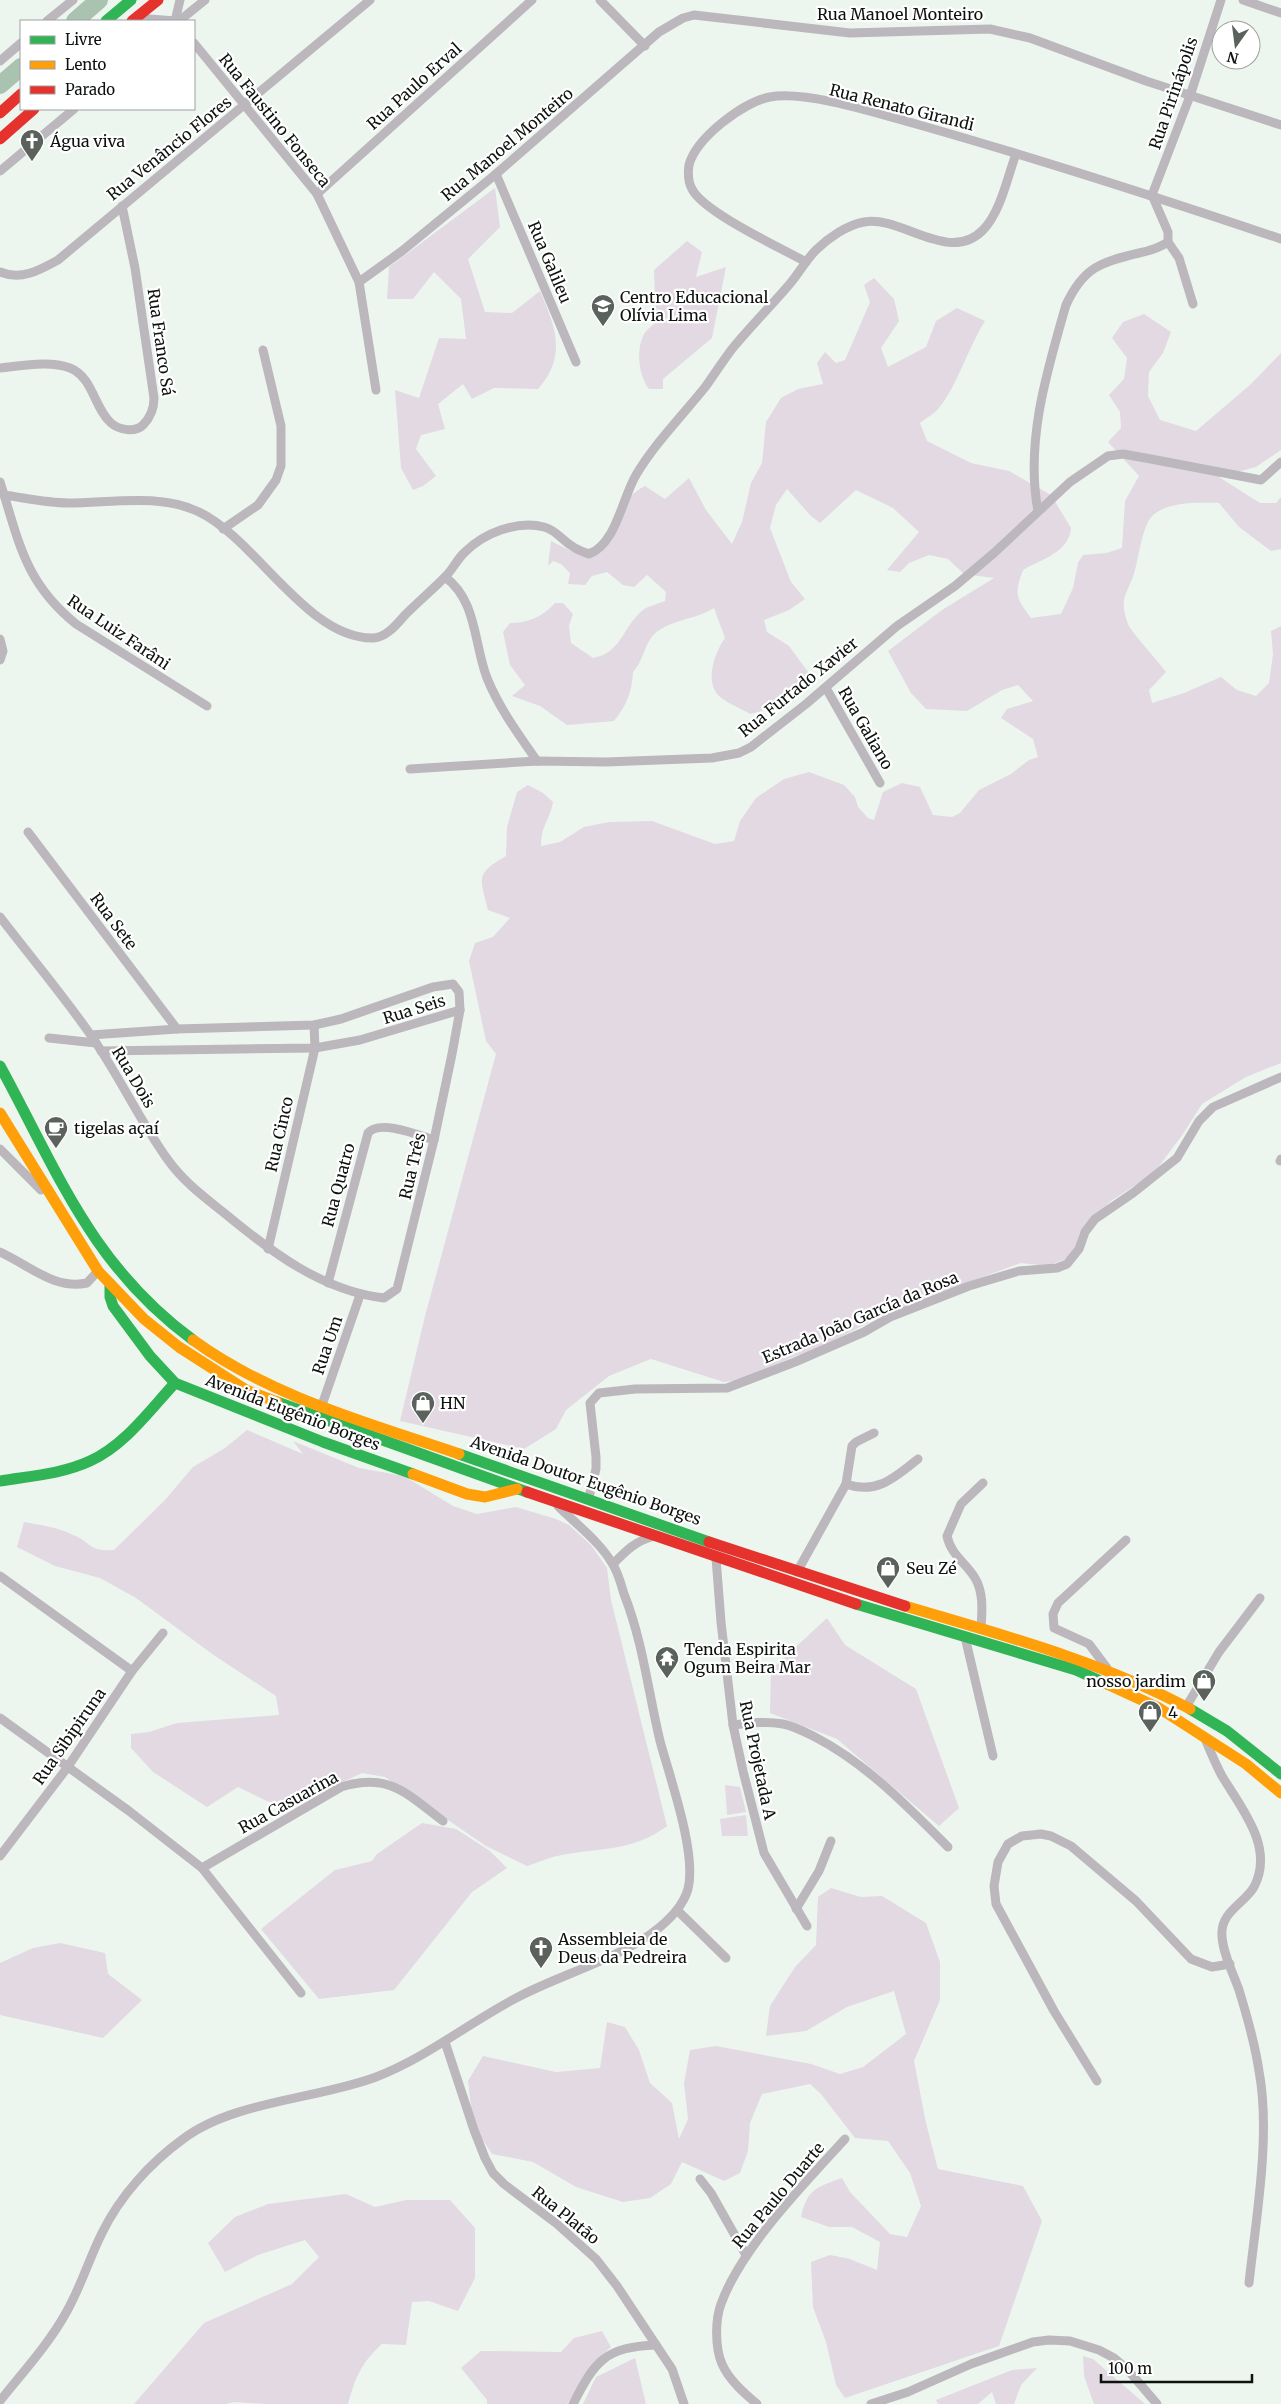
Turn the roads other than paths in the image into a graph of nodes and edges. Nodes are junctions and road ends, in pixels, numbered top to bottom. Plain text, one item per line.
1 (73, 0) edge
2 (131, 0) edge
3 (158, 0) edge
4 (180, 0) edge
5 (206, 0) edge
6 (370, 0) edge
7 (532, 0) edge
8 (600, 0) edge
9 (1221, 0) edge
10 (1243, 0) edge
11 (1281, 13) edge
12 (48, 20) edge
13 (107, 20) edge
14 (134, 20) edge
15 (177, 20) edge
16 (178, 20) edge
17 (20, 43) edge
18 (195, 44) edge
19 (645, 46) junction
20 (0, 61) edge
21 (20, 94) edge
22 (1190, 96) junction
23 (5, 101) edge
24 (246, 106) junction
25 (33, 110) edge
26 (73, 110) edge
27 (0, 113) edge
28 (1281, 125) edge
29 (0, 139) edge
30 (1016, 154) junction
31 (0, 171) edge
32 (496, 174) junction
33 (317, 194) junction
34 (1152, 195) junction
35 (122, 206) junction
36 (1281, 239) edge
37 (1168, 242) junction
38 (806, 262) junction
39 (0, 272) edge
40 (359, 282) junction
41 (1193, 304) dead end
42 (263, 350) dead end
43 (576, 362) dead end
44 (0, 368) edge
45 (376, 390) dead end
46 (1281, 462) edge
47 (0, 482) edge
48 (4, 496) junction
49 (1038, 511) junction
50 (223, 529) junction
51 (445, 577) junction
52 (0, 638) edge
53 (0, 660) edge
54 (826, 688) junction
55 (207, 706) dead end
56 (537, 761) junction
57 (410, 769) dead end
58 (880, 783) dead end
59 (28, 832) dead end
60 (0, 917) edge
61 (460, 1010) junction
62 (314, 1025) junction
63 (177, 1029) junction
64 (49, 1038) dead end
65 (96, 1043) junction
66 (314, 1048) junction
67 (2, 1070) edge
68 (1281, 1077) edge
69 (0, 1113) edge
70 (434, 1140) junction
71 (0, 1149) edge
72 (52, 1200) junction
73 (268, 1249) junction
74 (0, 1252) edge
75 (98, 1271) junction
76 (328, 1283) junction
77 (110, 1284) junction
78 (360, 1295) junction
79 (175, 1383) junction
80 (322, 1405) junction
81 (874, 1433) dead end
82 (918, 1459) dead end
83 (0, 1481) edge
84 (983, 1483) dead end
85 (846, 1484) junction
86 (517, 1489) junction
87 (589, 1497) junction
88 (550, 1499) junction
89 (656, 1536) junction
90 (1126, 1540) dead end
91 (716, 1558) junction
92 (613, 1564) junction
93 (797, 1572) junction
94 (0, 1576) edge
95 (1260, 1598) dead end
96 (981, 1628) junction
97 (163, 1633) dead end
98 (965, 1637) junction
99 (1109, 1670) junction
100 (132, 1671) junction
101 (1186, 1707) junction
102 (0, 1718) edge
103 (733, 1725) junction
104 (1202, 1734) junction
105 (992, 1756) dead end
106 (67, 1768) junction
107 (1281, 1774) edge
108 (1281, 1793) edge
109 (443, 1821) dead end
110 (831, 1841) dead end
111 (948, 1847) dead end
112 (0, 1856) edge
113 (202, 1868) junction
114 (796, 1909) junction
115 (677, 1910) junction
116 (806, 1926) dead end
117 (726, 1958) dead end
118 (1230, 1964) junction
119 (301, 1993) dead end
120 (445, 2042) junction
121 (1098, 2081) dead end
122 (845, 2139) dead end
123 (700, 2179) dead end
124 (746, 2255) junction
125 (1250, 2283) dead end
126 (656, 2345) junction
127 (0, 2401) edge
128 (573, 2404) edge
129 (684, 2404) edge
130 (757, 2404) edge
131 (871, 2404) edge
132 (1157, 2404) edge

1 - 12 street
2 - 13 main road
3 - 14 main road
4 - 15 street
5 - 16 street
6 - 24 street, Rua Venâncio Flores
7 - 33 street, Rua Paulo Erval
8 - 19 street
9 - 22 street, Rua Pirinápolis
10 - 11 street
17 - 20 street
18 - 24 street, Rua Faustino Fonseca
19 - 22 street, Rua Manoel Monteiro
19 - 32 street, Rua Manoel Monteiro
21 - 23 main road
22 - 28 street, Rua Manoel Monteiro
22 - 34 street, Rua Pirinápolis
23 - 27 main road
24 - 33 street, Rua Faustino Fonseca
24 - 35 street, Rua Venâncio Flores
25 - 29 main road
26 - 31 street
30 - 34 street, Rua Renato Girandi
30 - 38 street
30 - 38 street, Rua Renato Girandi
32 - 40 street, Rua Manoel Monteiro
32 - 43 street, Rua Galileu
33 - 40 street, Rua Faustino Fonseca
34 - 36 street, Rua Renato Girandi
34 - 37 street
35 - 39 street, Rua Venâncio Flores
35 - 44 street, Rua Franco Sá
37 - 41 street
37 - 49 street
38 - 51 street
40 - 45 street, Rua Faustino Fonseca
42 - 50 street
46 - 49 street, Rua Furtado Xavier
47 - 48 street, Rua Luiz Farâni
48 - 50 street
48 - 55 street, Rua Luiz Farâni
49 - 54 street, Rua Furtado Xavier
50 - 51 street
51 - 56 street
52 - 53 street
54 - 56 street, Rua Furtado Xavier
54 - 58 street, Rua Galiano
56 - 57 street, Rua Furtado Xavier
59 - 63 street, Rua Sete
60 - 65 street, Rua Dois
61 - 62 street, Rua Seis
61 - 66 street, Rua Seis
61 - 70 street, Rua Três
62 - 63 street, Rua Seis
62 - 66 street, Rua Cinco
63 - 65 street, Rua Seis
64 - 65 street, Rua Seis
65 - 66 street, Rua Seis
65 - 73 street, Rua Dois
66 - 73 street, Rua Cinco
67 - 80 main road, Avenida Doutor Eugênio Borges
68 - 87 street, Estrada João García da Rosa
69 - 72 main road, Avenida Doutor Eugênio Borges
70 - 76 street, Rua Quatro
70 - 78 street, Rua Três
71 - 72 street
72 - 75 main road, Avenida Doutor Eugênio Borges
73 - 76 street, Rua Dois
74 - 75 street
75 - 77 main road, Avenida Doutor Eugênio Borges
76 - 78 street, Rua Dois
77 - 79 main road, Avenida Eugênio Borges
77 - 86 main road, Avenida Doutor Eugênio Borges
78 - 80 street, Rua Um
79 - 83 main road
79 - 86 main road, Avenida Eugênio Borges
80 - 87 main road, Avenida Doutor Eugênio Borges
81 - 85 street
82 - 85 street
84 - 96 street
85 - 93 street
86 - 88 main road, Avenida Doutor Eugênio Borges
87 - 93 main road, Avenida Doutor Eugênio Borges
88 - 89 main road, Avenida Doutor Eugênio Borges
88 - 92 street
89 - 91 main road, Avenida Doutor Eugênio Borges
89 - 92 street
90 - 99 street
91 - 98 main road, Avenida Doutor Eugênio Borges
91 - 103 street, Rua Projetada A
92 - 115 street
93 - 96 main road, Avenida Doutor Eugênio Borges
94 - 100 street
95 - 101 street
96 - 99 main road, Avenida Doutor Eugênio Borges
97 - 100 street, Rua Sibipiruna
98 - 104 main road, Avenida Doutor Eugênio Borges
98 - 105 street
99 - 101 main road, Avenida Doutor Eugênio Borges
100 - 106 street, Rua Sibipiruna
101 - 107 main road, Avenida Doutor Eugênio Borges
102 - 106 street
103 - 111 street
103 - 114 street, Rua Projetada A
104 - 108 main road, Avenida Doutor Eugênio Borges
104 - 118 street
106 - 112 street, Rua Sibipiruna
106 - 113 street
109 - 113 street, Rua Casuarina
110 - 114 street
113 - 119 street
114 - 116 street, Rua Projetada A
115 - 117 street
115 - 120 street
118 - 121 street
118 - 125 street
120 - 126 street, Rua Platão
120 - 127 street
122 - 124 street, Rua Paulo Duarte
123 - 124 street
124 - 130 street, Rua Paulo Duarte
126 - 128 street
126 - 129 street, Rua Platão
131 - 132 street

